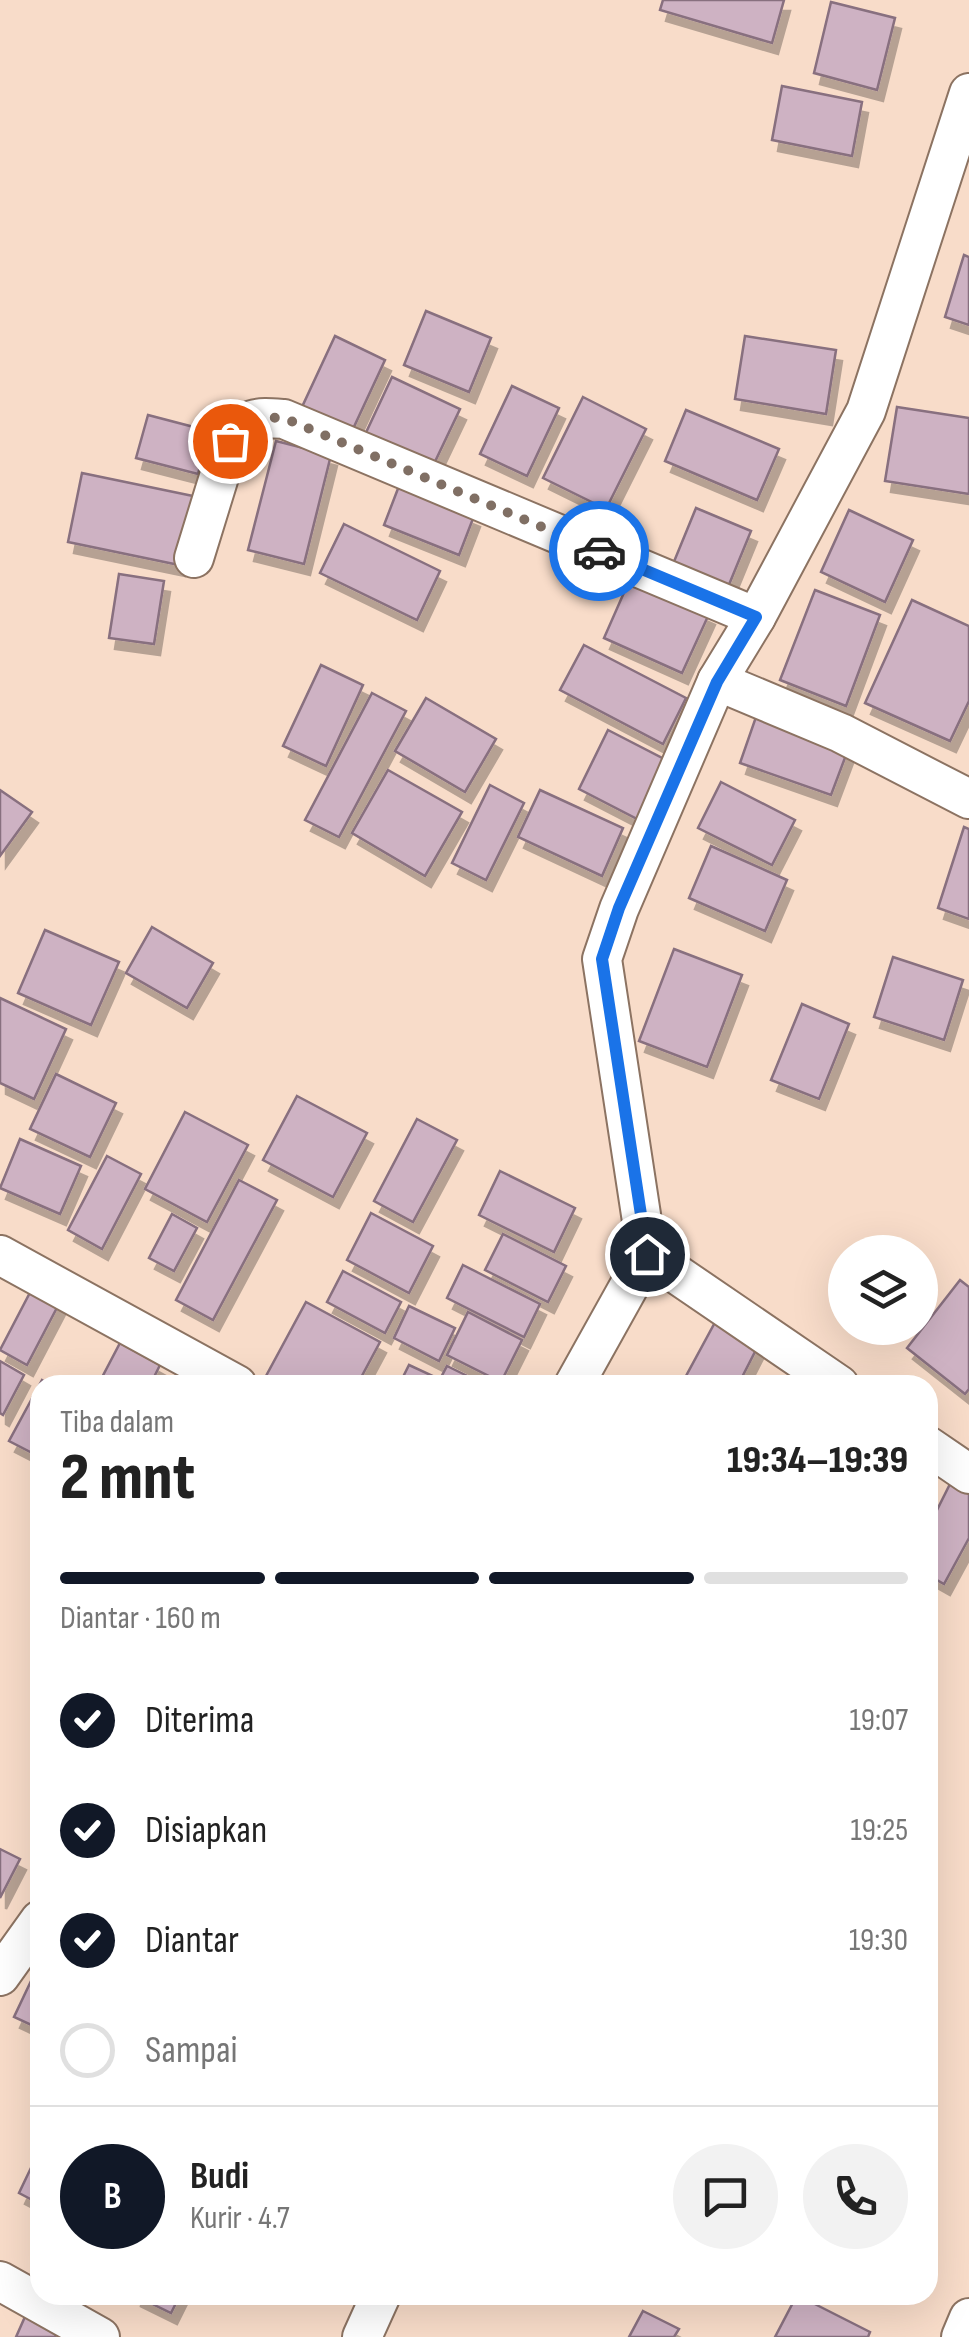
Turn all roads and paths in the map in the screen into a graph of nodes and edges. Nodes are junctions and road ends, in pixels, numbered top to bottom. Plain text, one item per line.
1 (969, 93) edge
2 (194, 558) dead end
3 (756, 617) junction
4 (717, 682) junction
5 (969, 799) edge
6 (647, 1254) junction
7 (0, 1255) edge
8 (219, 1375) edge
9 (580, 1375) edge
10 (823, 1375) edge
11 (938, 1453) edge
12 (969, 1474) edge
13 (30, 1934) edge
14 (0, 1976) edge
15 (0, 2280) edge
16 (30, 2297) edge
17 (44, 2305) edge
18 (376, 2305) edge
19 (969, 2318) edge
20 (100, 2337) edge
21 (362, 2337) edge
22 (961, 2337) edge

1 - 3 street
2 - 3 street
3 - 4 street
4 - 5 street
4 - 6 street
6 - 9 street
6 - 10 street
7 - 8 street
11 - 12 street
13 - 14 street
15 - 16 street
17 - 20 street
18 - 21 street
19 - 22 street

